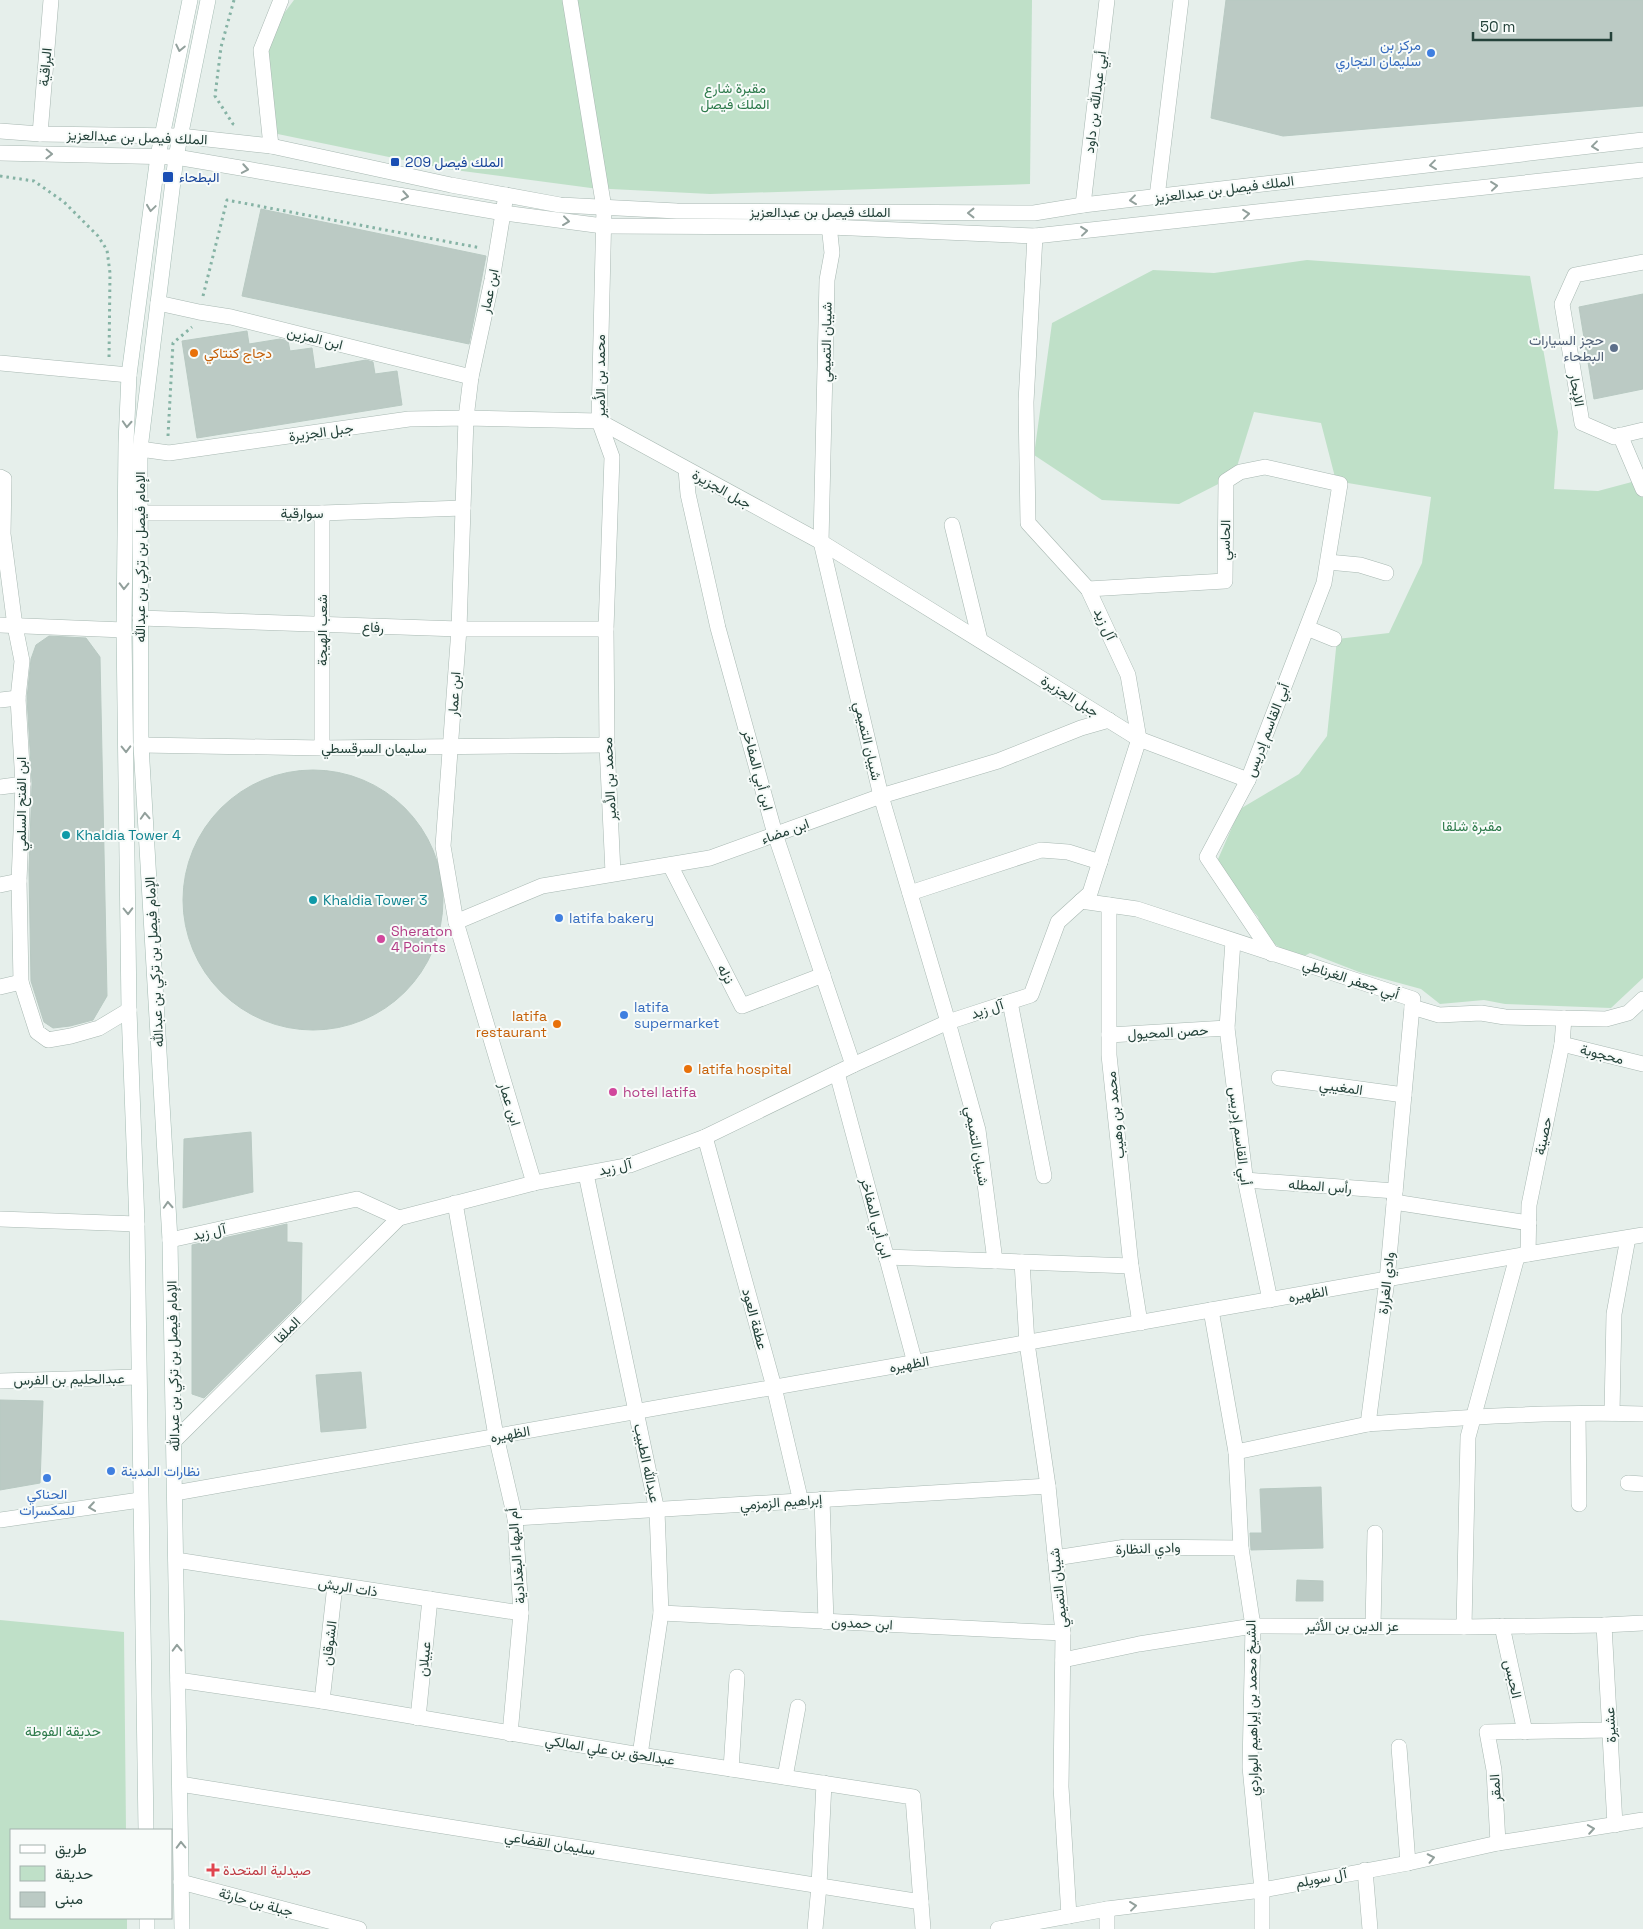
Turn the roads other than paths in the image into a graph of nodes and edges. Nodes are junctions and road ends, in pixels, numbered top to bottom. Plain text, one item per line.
1 (51, 0) edge
2 (190, 0) edge
3 (208, 0) edge
4 (281, 0) edge
5 (570, 0) edge
6 (1107, 0) edge
7 (1181, 0) edge
8 (0, 131) edge
9 (40, 134) junction
10 (161, 136) junction
11 (180, 136) junction
12 (1643, 140) edge
13 (271, 146) junction
14 (0, 153) edge
15 (158, 156) junction
16 (176, 157) junction
17 (1643, 170) edge
18 (506, 195) junction
19 (1157, 197) junction
20 (1083, 205) junction
21 (604, 208) junction
22 (828, 211) junction
23 (504, 213) junction
24 (603, 226) junction
25 (830, 227) junction
26 (1036, 236) junction
27 (1643, 262) edge
28 (158, 303) junction
29 (0, 363) edge
30 (129, 375) junction
31 (471, 377) junction
32 (466, 418) junction
33 (599, 421) junction
34 (1643, 430) edge
35 (1620, 435) junction
36 (140, 449) junction
37 (686, 469) junction
38 (0, 477) edge
39 (1340, 484) joint
40 (1643, 489) edge
41 (463, 508) junction
42 (141, 513) junction
43 (322, 513) junction
44 (952, 525) dead end
45 (821, 542) junction
46 (1328, 562) junction
47 (1386, 573) dead end
48 (1088, 588) junction
49 (140, 618) junction
50 (8, 625) edge
51 (322, 625) junction
52 (1307, 628) junction
53 (606, 629) junction
54 (124, 630) junction
55 (458, 630) junction
56 (1334, 639) dead end
57 (980, 640) junction
58 (18, 698) junction
59 (0, 700) edge
60 (1109, 720) junction
61 (1139, 739) junction
62 (141, 745) junction
63 (606, 745) junction
64 (322, 748) junction
65 (450, 748) junction
66 (1248, 780) junction
67 (23, 784) junction
68 (0, 787) edge
69 (882, 796) junction
70 (775, 834) junction
71 (1100, 862) junction
72 (670, 865) junction
73 (613, 873) junction
74 (20, 881) junction
75 (0, 885) edge
76 (910, 893) junction
77 (1081, 901) junction
78 (1109, 905) junction
79 (456, 922) junction
80 (1233, 941) junction
81 (1272, 954) junction
82 (823, 975) junction
83 (21, 982) junction
84 (0, 988) edge
85 (1643, 999) edge
86 (1010, 1002) junction
87 (1412, 1007) junction
88 (129, 1010) junction
89 (1637, 1012) edge
90 (1564, 1018) junction
91 (948, 1022) junction
92 (1227, 1028) junction
93 (1110, 1035) junction
94 (1562, 1044) junction
95 (1643, 1064) edge
96 (853, 1065) junction
97 (837, 1073) junction
98 (1279, 1078) dead end
99 (1404, 1095) junction
100 (705, 1137) junction
101 (586, 1174) junction
102 (1044, 1176) dead end
103 (1245, 1180) junction
104 (534, 1183) junction
105 (1395, 1197) junction
106 (455, 1203) junction
107 (400, 1218) junction
108 (0, 1219) edge
109 (1528, 1223) junction
110 (137, 1224) junction
111 (1636, 1237) edge
112 (170, 1240) junction
113 (1522, 1256) junction
114 (886, 1257) junction
115 (995, 1261) junction
116 (1022, 1262) junction
117 (1131, 1266) junction
118 (1387, 1280) junction
119 (1270, 1300) junction
120 (1211, 1310) junction
121 (1140, 1323) junction
122 (1027, 1343) junction
123 (915, 1363) junction
124 (138, 1377) junction
125 (0, 1381) edge
126 (774, 1387) junction
127 (637, 1411) junction
128 (1612, 1413) junction
129 (1578, 1414) junction
130 (1643, 1414) edge
131 (1473, 1418) junction
132 (1368, 1424) junction
133 (496, 1436) junction
134 (174, 1441) junction
135 (1236, 1452) junction
136 (1048, 1486) junction
137 (175, 1493) junction
138 (822, 1499) junction
139 (140, 1500) junction
140 (801, 1502) junction
141 (1579, 1504) dead end
142 (657, 1511) junction
143 (515, 1518) junction
144 (0, 1520) edge
145 (1375, 1533) dead end
146 (1241, 1548) junction
147 (1055, 1558) junction
148 (176, 1560) junction
149 (335, 1585) junction
150 (430, 1599) junction
151 (521, 1613) junction
152 (661, 1614) junction
153 (826, 1622) junction
154 (1643, 1623) edge
155 (1604, 1625) junction
156 (1253, 1626) junction
157 (1373, 1626) junction
158 (1502, 1626) junction
159 (1464, 1627) junction
160 (1063, 1633) junction
161 (1064, 1660) junction
162 (737, 1676) dead end
163 (178, 1680) junction
164 (322, 1701) junction
165 (798, 1707) dead end
166 (418, 1718) junction
167 (1610, 1730) junction
168 (1525, 1732) junction
169 (510, 1734) junction
170 (1399, 1747) dead end
171 (640, 1756) junction
172 (731, 1769) junction
173 (785, 1777) junction
174 (824, 1783) junction
175 (180, 1784) junction
176 (1643, 1820) edge
177 (1615, 1825) junction
178 (146, 1829) edge
179 (1498, 1843) junction
180 (1408, 1863) junction
181 (1365, 1870) junction
182 (181, 1882) junction
183 (819, 1886) junction
184 (1262, 1890) junction
185 (921, 1902) junction
186 (1108, 1909) junction
187 (1069, 1916) junction
188 (182, 1929) edge
189 (359, 1929) edge
190 (815, 1929) edge
191 (923, 1929) edge
192 (1001, 1929) edge
193 (1107, 1929) edge
194 (1262, 1929) edge
195 (1370, 1929) edge

1 - 9 street, البراقية
2 -> 10 street, الإمام فيصل بن تركي بن عبدالله
3 - 11 street, الإمام فيصل بن تركي بن عبدالله
4 - 13 street
5 - 21 street, محمد بن الأمير
6 - 20 street, أبي عبدالله بن داود
7 - 19 street
8 - 9 street, الملك فيصل بن عبدالعزيز
9 - 10 street, الملك فيصل بن عبدالعزيز
10 - 11 street, الملك فيصل بن عبدالعزيز
10 - 15 street, الإمام فيصل بن تركي بن عبدالله
11 - 13 street, الملك فيصل بن عبدالعزيز
11 - 16 street, الإمام فيصل بن تركي بن عبدالله
12 -> 19 street, الملك فيصل بن عبدالعزيز
13 - 18 street, الملك فيصل بن عبدالعزيز
14 -> 15 street, الملك فيصل بن عبدالعزيز
15 - 16 street, الملك فيصل بن عبدالعزيز
15 -> 30 street, الإمام فيصل بن تركي بن عبدالله
16 -> 23 street, الملك فيصل بن عبدالعزيز
16 - 28 street, الإمام فيصل بن تركي بن عبدالله
26 -> 17 street, الملك فيصل بن عبدالعزيز
18 - 21 street, الملك فيصل بن عبدالعزيز
18 - 23 street, ابن عمار
19 -> 20 street, الملك فيصل بن عبدالعزيز
20 -> 22 street, الملك فيصل بن عبدالعزيز
21 - 22 street, الملك فيصل بن عبدالعزيز
21 - 24 street, محمد بن الأمير
22 - 25 street, شيبان التميمي
23 -> 24 street, الملك فيصل بن عبدالعزيز
23 - 31 street, ابن عمار
24 - 25 street, الملك فيصل بن عبدالعزيز
24 - 33 street, محمد بن الأمير
25 - 26 street, الملك فيصل بن عبدالعزيز
25 - 45 street, شيبان التميمي
26 - 48 street, آل زيد
27 - 35 street, الإبحار
28 - 31 street, ابن المزين
28 - 36 street, الإمام فيصل بن تركي بن عبدالله
29 - 30 street
30 -> 54 street, الإمام فيصل بن تركي بن عبدالله
31 - 32 street, ابن عمار
32 - 33 street, جبل الجزيرة
32 - 36 street, جبل الجزيرة
32 - 41 street, ابن عمار
33 - 37 street, جبل الجزيرة
33 - 53 street, محمد بن الأمير
34 - 35 street, الإبحار
35 - 40 street
36 - 42 street, الإمام فيصل بن تركي بن عبدالله
37 - 45 street, جبل الجزيرة
37 - 70 street, ابن أبي المفاخر
38 - 50 street, ابن الفتح السلمي
39 - 46 street, أبي القاسم إدريس
39 - 48 street, الحاسي
41 - 43 street, سوارقية
41 - 55 street, ابن عمار
42 - 43 street, سوارقية
42 - 49 street, الإمام فيصل بن تركي بن عبدالله
43 - 51 street, شعب الهيجة
44 - 57 street
45 - 57 street, جبل الجزيرة
45 - 69 street, شيبان التميمي
46 - 47 street
46 - 52 street, أبي القاسم إدريس
48 - 61 street, آل زيد
49 - 51 street, رفاع
49 - 62 street, الإمام فيصل بن تركي بن عبدالله
50 - 54 street
50 - 58 street, ابن الفتح السلمي
51 - 55 street, رفاع
51 - 64 street, شعب الهيجة
52 - 56 street
52 - 66 street, أبي القاسم إدريس
53 - 55 street, رفاع
53 - 63 street, محمد بن الأمير
54 -> 88 street, الإمام فيصل بن تركي بن عبدالله
55 - 65 street, ابن عمار
57 - 60 street, جبل الجزيرة
58 - 59 street
58 - 67 street, ابن الفتح السلمي
60 - 61 street, جبل الجزيرة
60 - 69 street, ابن مضاء
61 - 66 street, جبل الجزيرة
61 - 71 street, آل زيد
62 - 64 street, سليمان السرقسطي
112 -> 62 street, الإمام فيصل بن تركي بن عبدالله
63 - 65 street, سليمان السرقسطي
63 - 73 street, محمد بن الأمير
64 - 65 street, سليمان السرقسطي
65 - 79 street, ابن عمار
66 - 81 street, أبي القاسم إدريس
67 - 68 street
67 - 74 street, ابن الفتح السلمي
69 - 70 street, ابن مضاء
69 - 76 street, شيبان التميمي
70 - 72 street, ابن مضاء
70 - 82 street, ابن أبي المفاخر
71 - 76 street
71 - 77 street, آل زيد
72 - 73 street, ابن مضاء
72 - 82 street, نزله
73 - 79 street, ابن مضاء
74 - 75 street
74 - 83 street, ابن الفتح السلمي
76 - 91 street, شيبان التميمي
77 - 78 street, أبي جعفر الغرناطي
77 - 86 street, آل زيد
78 - 80 street, أبي جعفر الغرناطي
78 - 93 street, محمد بن وهيب
79 - 104 street, ابن عمار
80 - 81 street, أبي جعفر الغرناطي
80 - 92 street, أبي القاسم إدريس
81 - 87 street, أبي جعفر الغرناطي
82 - 96 street, ابن أبي المفاخر
83 - 84 street
83 - 88 street, ابن الفتح السلمي
85 - 89 street, أبي جعفر الغرناطي
86 - 91 street, آل زيد
86 - 102 street
87 - 90 street, أبي جعفر الغرناطي
87 - 99 street, وادي الغرارة
88 - 110 street, الإمام فيصل بن تركي بن عبدالله
89 - 90 street, أبي جعفر الغرناطي
90 - 94 street, حصينة
91 - 96 street, آل زيد
91 - 115 street, شيبان التميمي
92 - 93 street, حصن المحيول
92 - 103 street, أبي القاسم إدريس
93 - 117 street, محمد بن وهيب
94 - 95 street, محجوبة
94 - 109 street, حصينة
96 - 97 street, آل زيد
97 - 100 street, آل زيد
97 - 114 street, ابن أبي المفاخر
98 - 99 street, المغيبي
99 - 105 street, وادي الغرارة
100 - 101 street, آل زيد
100 - 126 street, عطفة العود
101 - 104 street, آل زيد
101 - 127 street, عبدالله الطبيب
103 - 105 street, رأس المطله
103 - 119 street, أبي القاسم إدريس
104 - 106 street, آل زيد
105 - 109 street, رأس المطله
105 - 118 street, وادي الغرارة
106 - 107 street, آل زيد
106 - 133 street, أم البهاء البغدادية
107 - 112 street, آل زيد
107 - 134 street, الملقا
108 - 110 street
109 - 113 street, حصينة
110 - 124 street, الإمام فيصل بن تركي بن عبدالله
111 - 113 street, الظهيره
111 - 128 street
112 - 134 street, الإمام فيصل بن تركي بن عبدالله
113 - 118 street, الظهيره
113 - 131 street, حصينة
114 - 115 street
114 - 123 street, ابن أبي المفاخر
115 - 116 street
116 - 117 street
116 - 122 street, شيبان التميمي
117 - 121 street, محمد بن وهيب
118 - 119 street, الظهيره
118 - 132 street, وادي الغرارة
119 - 120 street, الظهيره
120 - 121 street, الظهيره
120 - 135 street, الشيخ محمد بن إبراهيم البواردي
121 - 122 street, الظهيره
122 - 123 street, الظهيره
122 - 136 street, شيبان التميمي
123 - 126 street, الظهيره
124 - 125 street, عبدالحليم بن الفرس
124 - 139 street, الإمام فيصل بن تركي بن عبدالله
126 - 127 street, الظهيره
126 - 140 street, عطفة العود
127 - 133 street, الظهيره
127 - 142 street, عبدالله الطبيب
128 - 129 street
128 - 130 street
129 - 131 street
129 - 141 street
131 - 132 street
131 - 159 street, حصينة
132 - 135 street
133 - 137 street, الظهيره
133 - 143 street, أم البهاء البغدادية
134 - 137 street, الإمام فيصل بن تركي بن عبدالله
135 - 146 street, الشيخ محمد بن إبراهيم البواردي
136 - 138 street, إبراهيم الزمزمي
136 - 147 street, شيبان التميمي
137 - 148 street, الإمام فيصل بن تركي بن عبدالله
138 - 140 street, إبراهيم الزمزمي
138 - 153 street
139 -> 144 street
139 - 178 street, الإمام فيصل بن تركي بن عبدالله
140 - 142 street, إبراهيم الزمزمي
142 - 143 street, إبراهيم الزمزمي
142 - 152 street, عبدالله الطبيب
143 - 151 street, أم البهاء البغدادية
145 - 157 street
146 - 147 street, وادي النظارة
146 - 156 street, الشيخ محمد بن إبراهيم البواردي
147 - 160 street, شيبان التميمي
148 - 149 street, ذات الريش
163 -> 148 street, الإمام فيصل بن تركي بن عبدالله
149 - 150 street, ذات الريش
149 - 164 street, الشوقان
150 - 151 street, ذات الريش
150 - 166 street, عبيلان
151 - 169 street, أم البهاء البغدادية
152 - 153 street, ابن حمدون
152 - 171 street, عبدالله الطبيب
153 - 160 street, ابن حمدون
154 - 155 street, عز الدين بن الأثير
155 - 158 street, عز الدين بن الأثير
155 - 167 street, عشيرة
156 - 157 street, عز الدين بن الأثير
156 - 161 street, عز الدين بن الأثير
156 - 184 street, الشيخ محمد بن إبراهيم البواردي
157 - 159 street, عز الدين بن الأثير
158 - 159 street, عز الدين بن الأثير
158 - 168 street, الحبس
160 - 161 street, شيبان التميمي
161 - 187 street, شيبان التميمي
162 - 172 street
163 - 164 street, عبدالحق بن علي المالكي
163 - 175 street, الإمام فيصل بن تركي بن عبدالله
164 - 166 street, عبدالحق بن علي المالكي
165 - 173 street
166 - 169 street, عبدالحق بن علي المالكي
167 - 168 street
167 - 177 street, عشيرة
168 - 179 street, المقر
169 - 171 street, عبدالحق بن علي المالكي
170 - 180 street
171 - 172 street, عبدالحق بن علي المالكي
172 - 173 street, عبدالحق بن علي المالكي
173 - 174 street, عبدالحق بن علي المالكي
174 - 183 street
174 - 185 street, عبدالحق بن علي المالكي
182 -> 175 street, الإمام فيصل بن تركي بن عبدالله
175 - 183 street, سليمان القضاعي
176 - 177 street, آل سويلم
179 -> 177 street, آل سويلم
180 -> 179 street, آل سويلم
180 - 181 street, آل سويلم
181 - 184 street, آل سويلم
181 - 195 street
182 - 188 street, الإمام فيصل بن تركي بن عبدالله
182 - 189 street, جبلة بن حارثة
183 - 185 street, سليمان القضاعي
183 - 190 street
186 -> 184 street, آل سويلم
184 - 194 street, الشيخ محمد بن إبراهيم البواردي
185 - 191 street, عبدالحق بن علي المالكي
186 - 187 street, آل سويلم
186 - 193 street
187 - 192 street, آل سويلم

